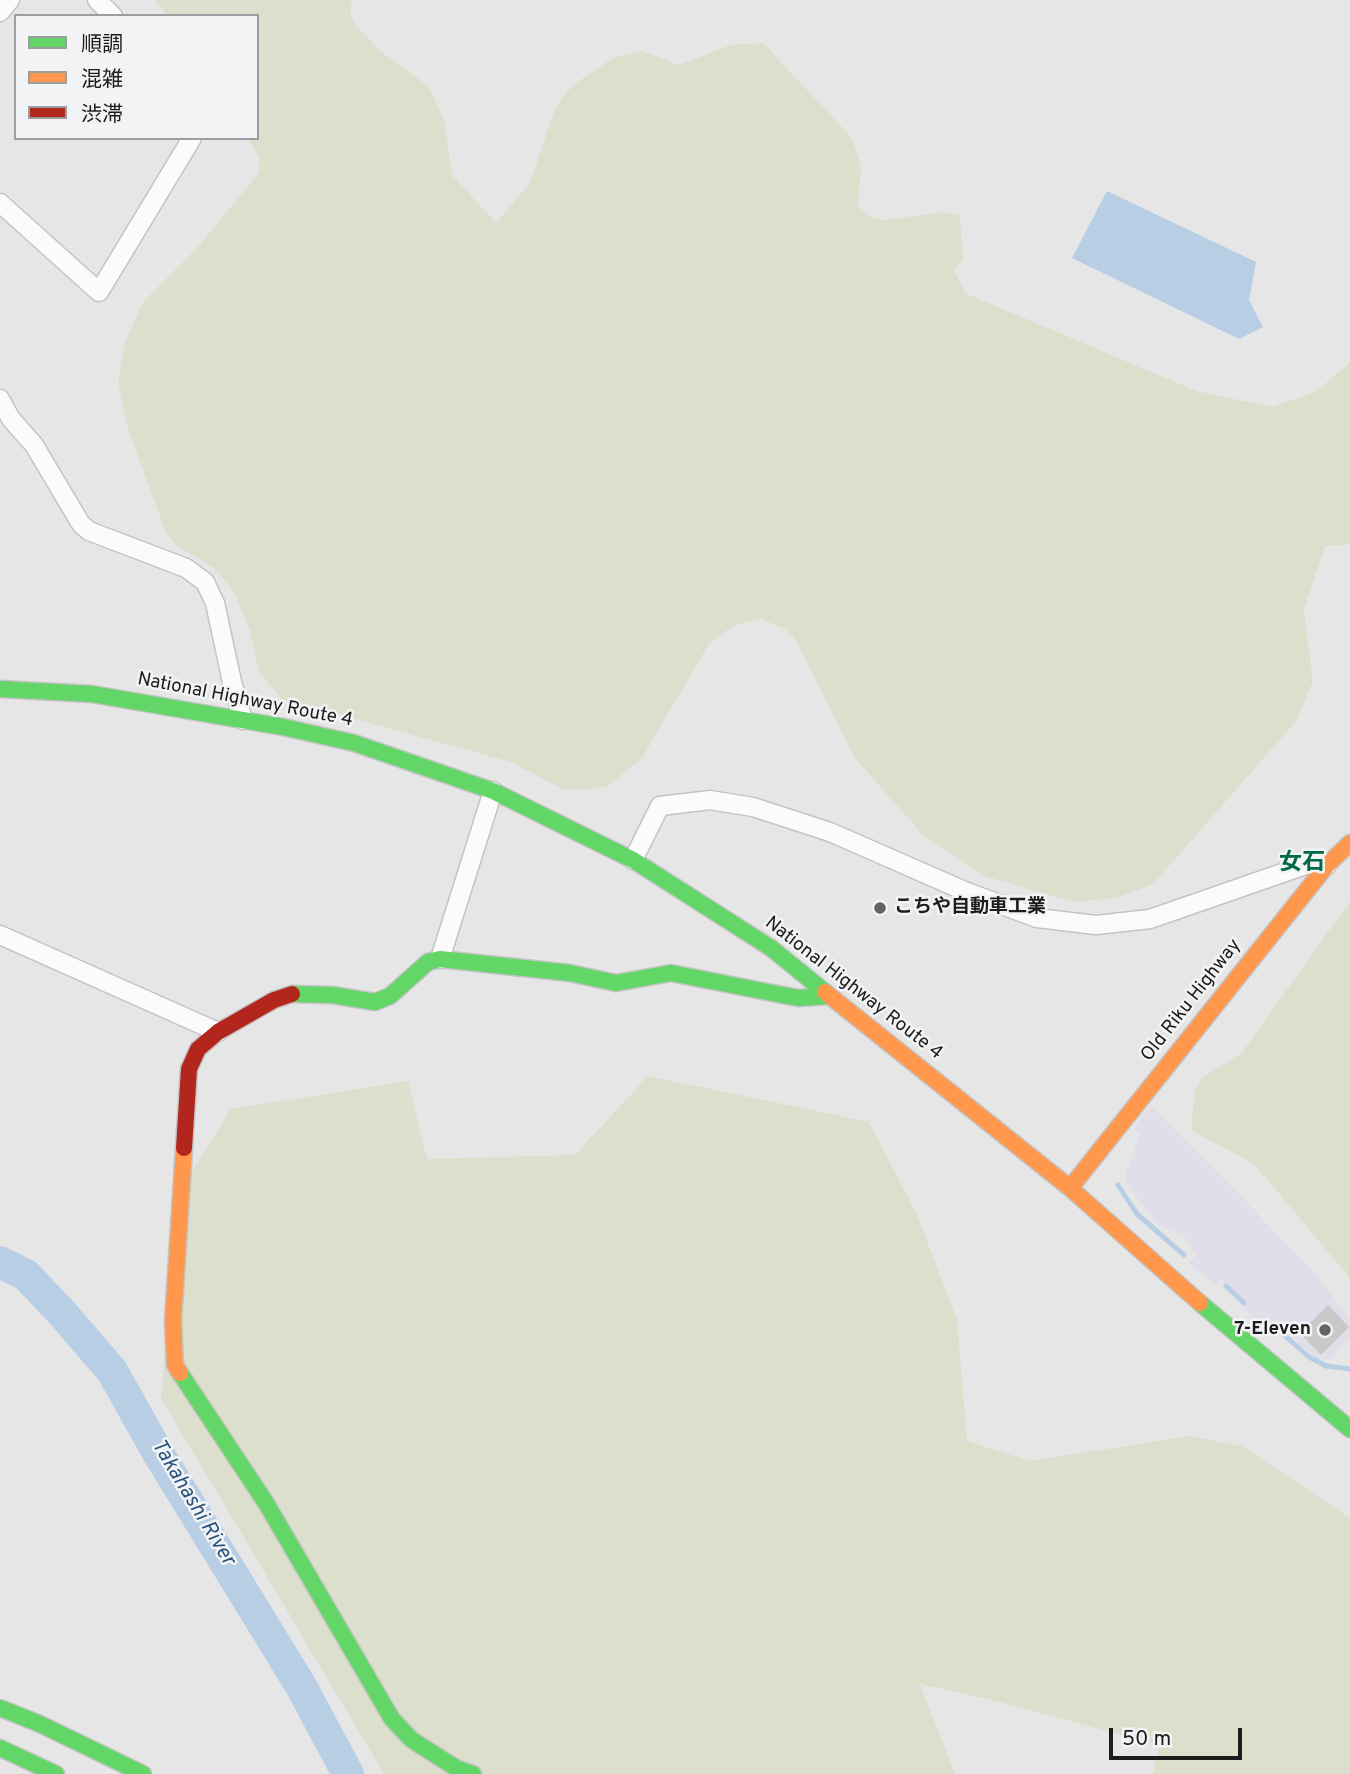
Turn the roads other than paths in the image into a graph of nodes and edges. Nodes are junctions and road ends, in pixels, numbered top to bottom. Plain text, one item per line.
1 (10, 0) edge
2 (97, 0) edge
3 (0, 12) edge
4 (111, 14) edge
5 (191, 140) edge
6 (0, 203) edge
7 (0, 399) edge
8 (0, 689) edge
9 (243, 720) junction
10 (493, 791) junction
11 (1350, 844) edge
12 (633, 860) junction
13 (1327, 864) junction
14 (0, 935) edge
15 (440, 959) junction
16 (828, 996) junction
17 (218, 1032) junction
18 (1070, 1188) junction
19 (1350, 1429) edge
20 (0, 1708) edge
21 (0, 1748) edge
22 (57, 1774) edge
23 (143, 1774) edge
24 (473, 1774) edge

1 - 3 street
2 - 4 street
5 - 6 street
7 - 9 street
8 - 9 main road, National Highway Route 4
9 - 10 main road, National Highway Route 4
10 - 12 main road, National Highway Route 4
10 - 15 street
11 - 13 main road, Old Riku Highway
12 - 13 street
12 - 16 main road, National Highway Route 4
13 - 18 main road, Old Riku Highway
14 - 17 street
15 - 16 main road
15 - 17 main road
16 - 18 main road, National Highway Route 4
17 - 24 main road
18 - 19 main road, National Highway Route 4
20 - 23 main road
21 - 22 main road

